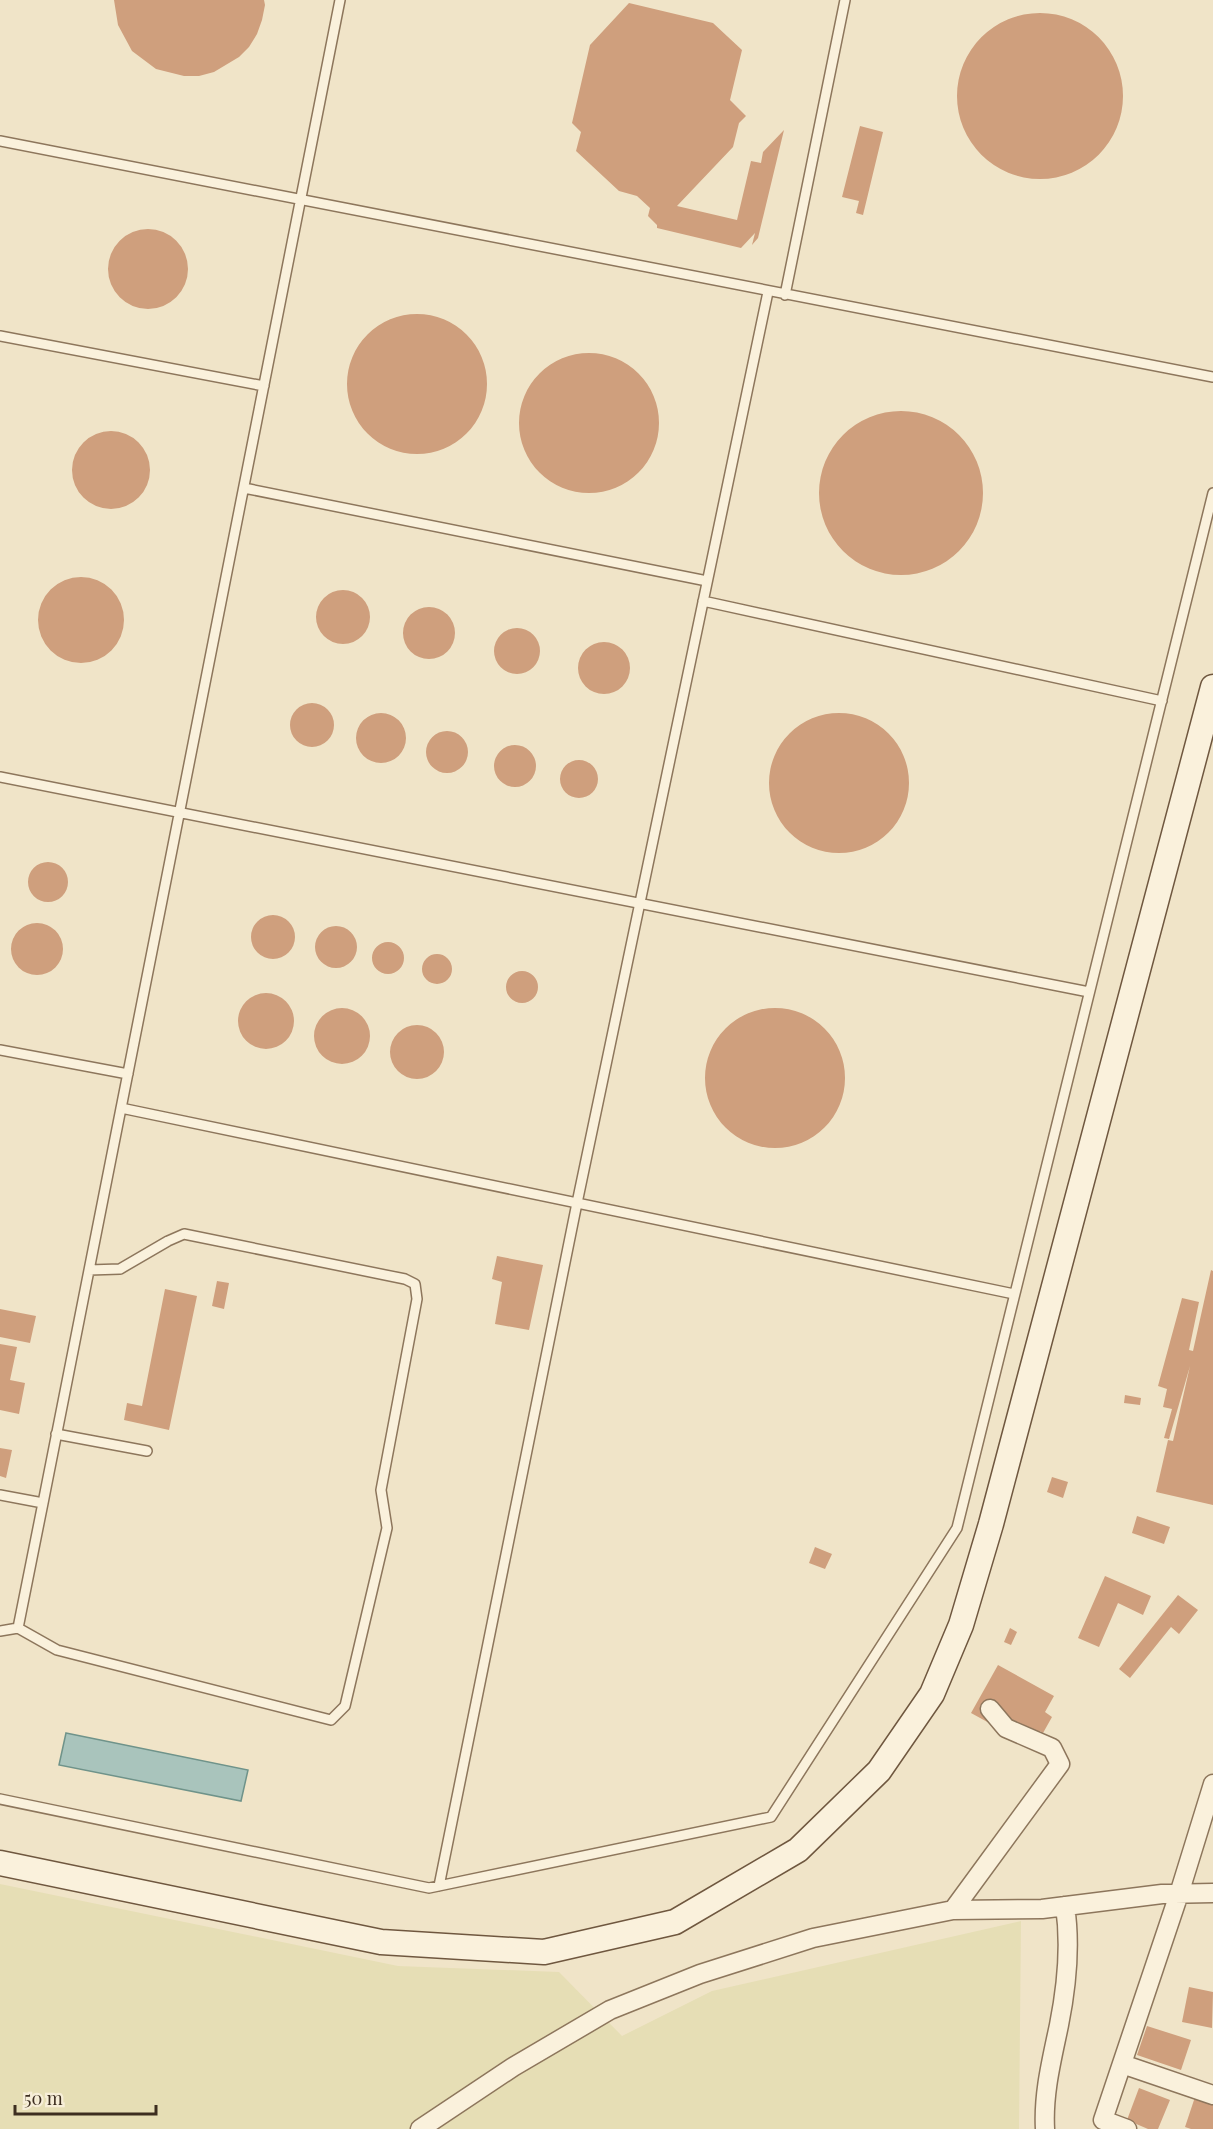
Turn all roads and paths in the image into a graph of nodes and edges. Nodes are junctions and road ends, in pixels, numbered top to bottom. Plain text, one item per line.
1 (340, 0) edge
2 (845, 0) edge
3 (0, 141) edge
4 (301, 200) junction
5 (768, 292) junction
6 (785, 295) junction
7 (0, 336) edge
8 (1213, 377) edge
9 (264, 386) junction
10 (244, 488) junction
11 (1213, 493) edge
12 (708, 581) junction
13 (703, 602) junction
14 (1213, 687) edge
15 (1162, 701) junction
16 (0, 777) edge
17 (179, 812) junction
18 (640, 903) junction
19 (1089, 992) junction
20 (0, 1050) edge
21 (128, 1074) junction
22 (121, 1108) junction
23 (577, 1203) junction
24 (89, 1270) junction
25 (1014, 1294) junction
26 (56, 1434) junction
27 (147, 1451) dead end
28 (0, 1495) edge
29 (43, 1503) junction
30 (18, 1628) junction
31 (0, 1631) edge
32 (990, 1710) dead end
33 (1213, 1784) edge
34 (0, 1799) edge
35 (0, 1863) edge
36 (439, 1886) junction
37 (1213, 1893) edge
38 (1179, 1894) junction
39 (1065, 1906) junction
40 (953, 1910) junction
41 (1122, 2064) junction
42 (1213, 2095) edge
43 (420, 2129) edge
44 (1045, 2129) edge
45 (1127, 2129) edge

1 - 4 lane
2 - 6 lane
3 - 4 lane
4 - 5 lane
4 - 9 lane
5 - 6 lane
5 - 12 lane
6 - 8 lane
7 - 9 lane
9 - 10 lane
10 - 12 lane
10 - 17 lane
11 - 15 lane
12 - 13 lane
13 - 15 lane
13 - 18 lane
14 - 35 street
15 - 19 lane
16 - 17 lane
17 - 18 lane
17 - 21 lane
18 - 19 lane
18 - 23 lane
19 - 25 lane
20 - 21 lane
21 - 22 lane
22 - 23 lane
22 - 24 lane
23 - 25 lane
23 - 36 lane
24 - 26 lane
24 - 30 lane
25 - 36 lane
26 - 27 lane
26 - 29 lane
28 - 29 lane
29 - 30 lane
30 - 31 lane
32 - 40 street
33 - 38 street
34 - 36 lane
37 - 38 street
38 - 39 street
38 - 41 street
39 - 40 street
39 - 44 street
40 - 43 street
41 - 42 street
41 - 45 street

